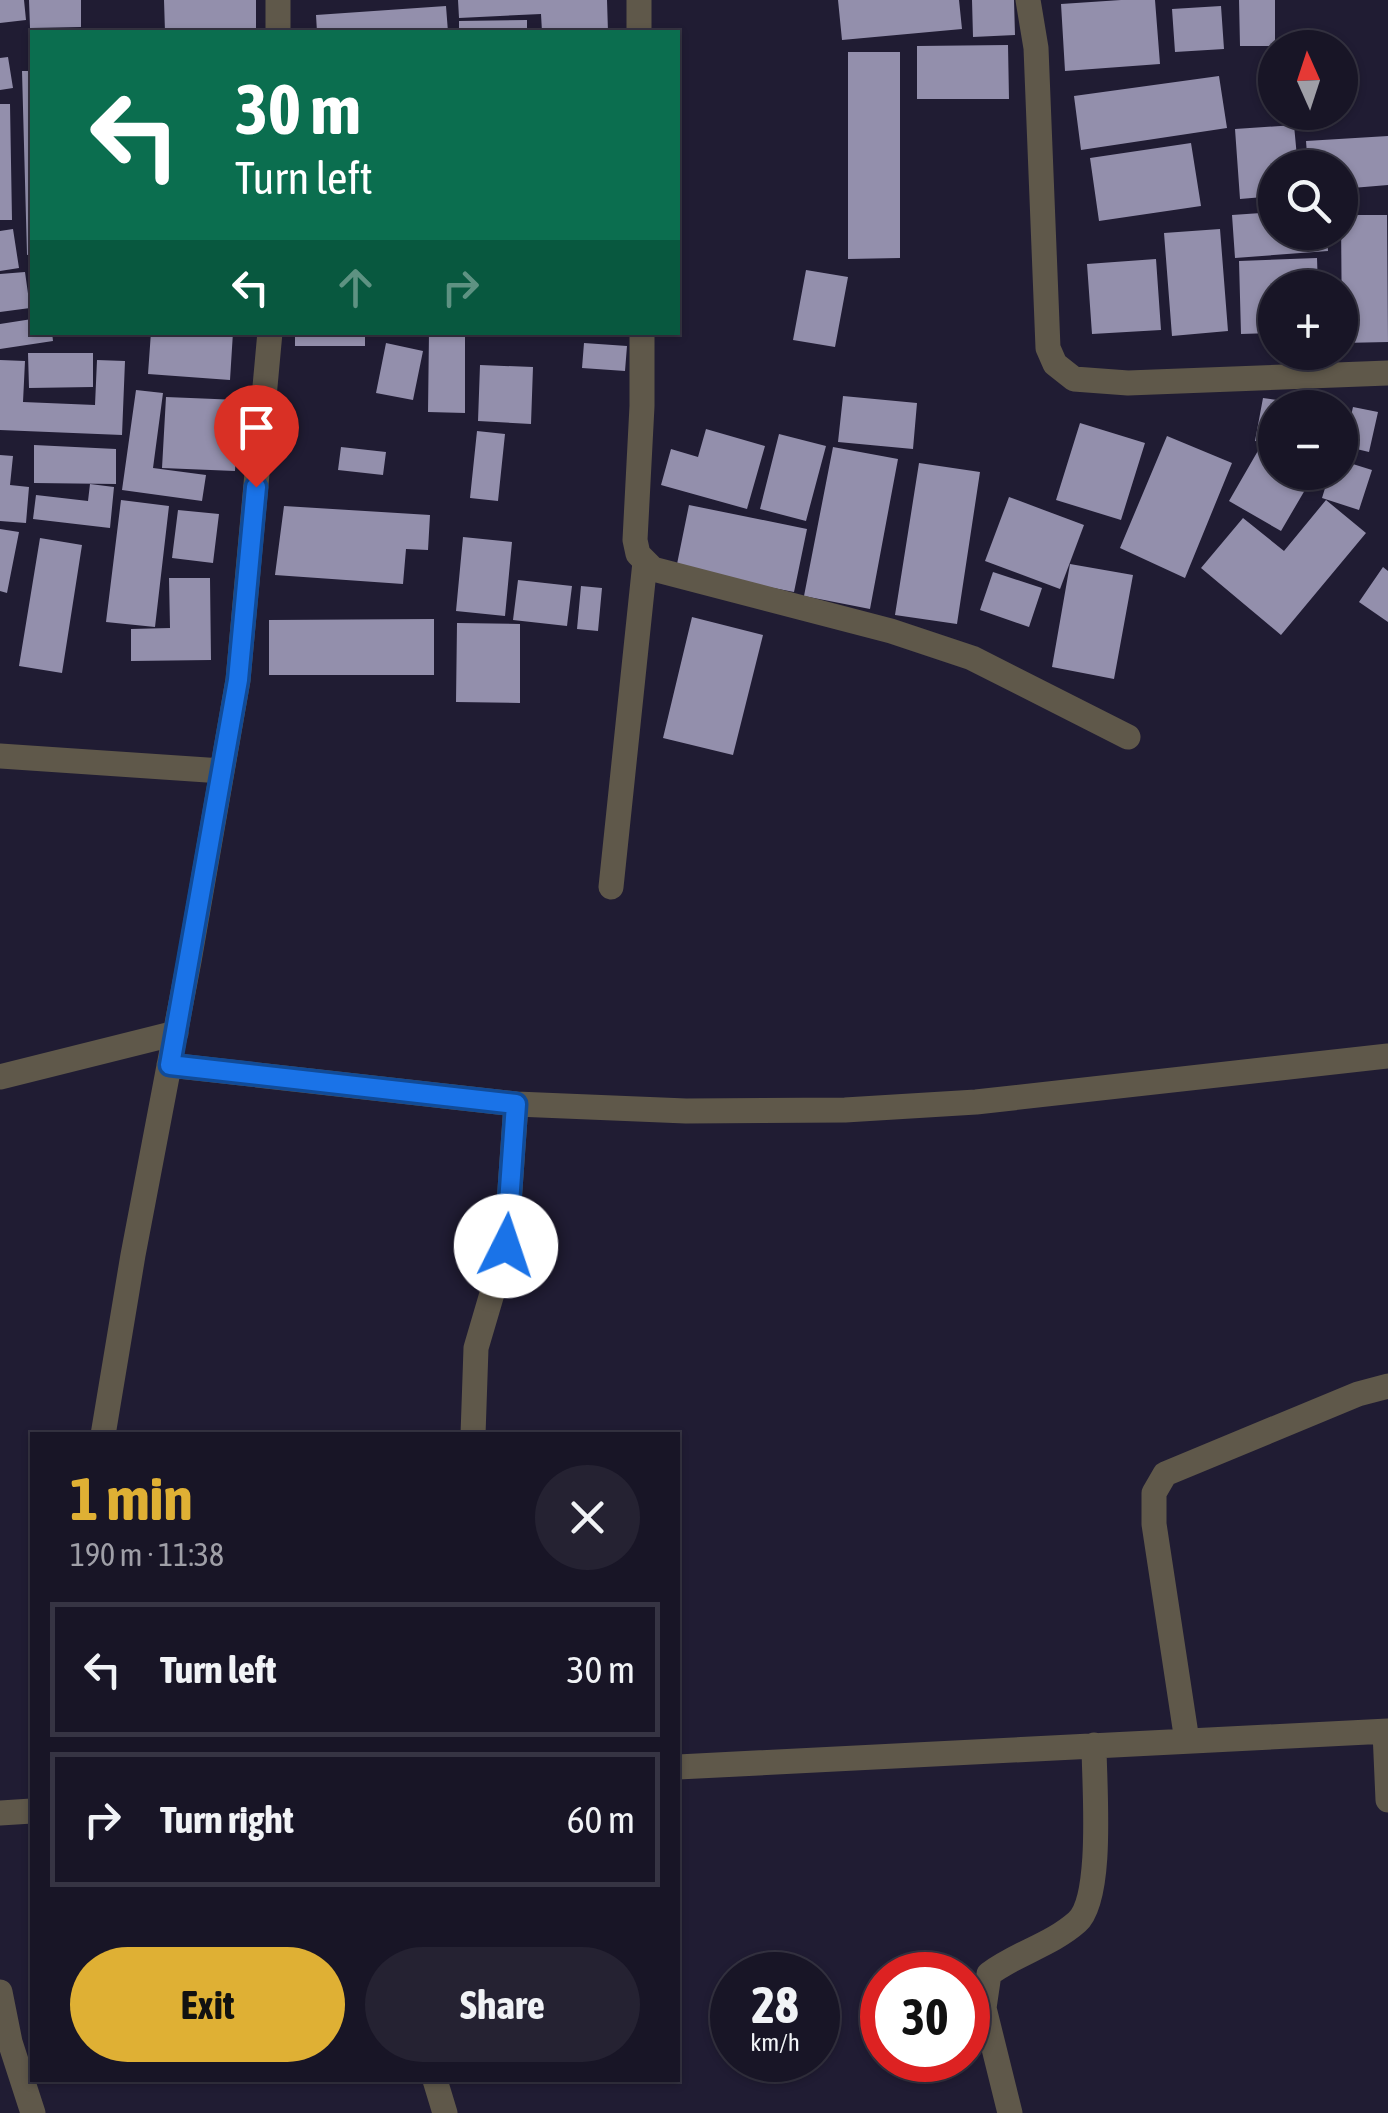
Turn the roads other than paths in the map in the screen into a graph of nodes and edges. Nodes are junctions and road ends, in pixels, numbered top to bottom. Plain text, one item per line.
1 (278, 0) edge
2 (639, 0) edge
3 (1028, 0) edge
4 (278, 30) edge
5 (639, 30) edge
6 (270, 335) edge
7 (642, 335) edge
8 (1388, 373) edge
9 (646, 562) junction
10 (1128, 737) dead end
11 (0, 756) edge
12 (222, 771) junction
13 (611, 886) dead end
14 (176, 1033) junction
15 (1388, 1056) edge
16 (170, 1065) junction
17 (0, 1077) edge
18 (516, 1104) junction
19 (1388, 1386) edge
20 (104, 1432) edge
21 (473, 1432) edge
22 (1386, 1732) edge
23 (1187, 1741) junction
24 (1094, 1745) junction
25 (680, 1766) edge
26 (1388, 1800) edge
27 (30, 1812) edge
28 (0, 1814) edge
29 (0, 1992) edge
30 (437, 2082) edge
31 (33, 2113) edge
32 (445, 2113) edge
33 (1010, 2113) edge

1 - 4 street
2 - 5 street
3 - 8 street
6 - 12 street
7 - 9 street
9 - 10 street
9 - 13 street
11 - 12 street
12 - 14 street
14 - 16 street
14 - 17 street
15 - 18 street
16 - 18 street
16 - 20 street
18 - 21 street
19 - 23 street
22 - 23 street
22 - 26 street
23 - 24 street
24 - 25 street
24 - 33 street
27 - 28 street
29 - 31 street
30 - 32 street

